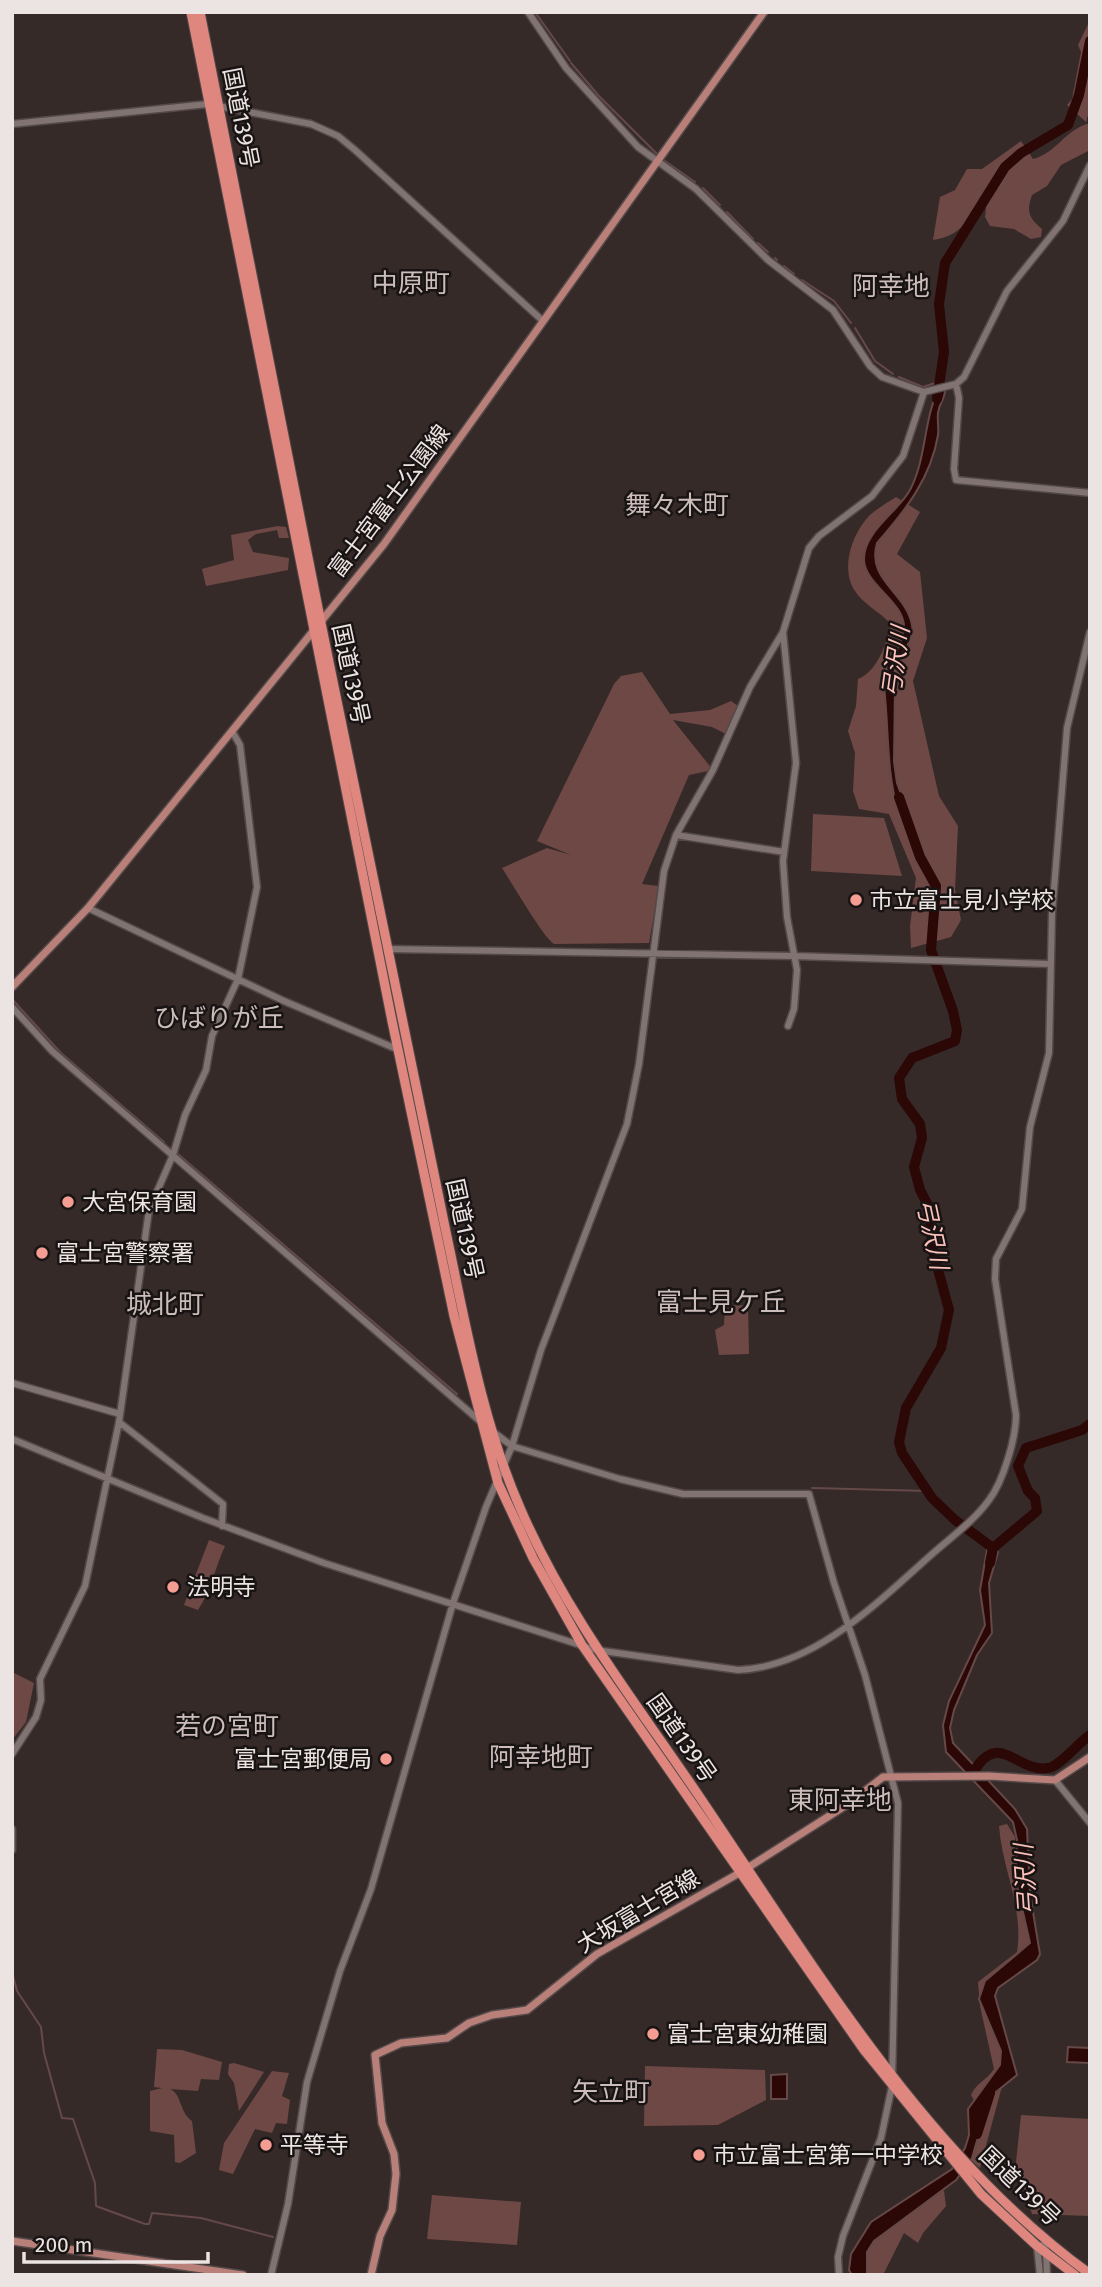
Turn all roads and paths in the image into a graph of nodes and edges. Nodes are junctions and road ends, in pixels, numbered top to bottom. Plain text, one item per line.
1 (191, 12) edge
2 (200, 12) edge
3 (528, 12) edge
4 (764, 12) edge
5 (214, 105) junction
6 (12, 124) edge
7 (655, 162) junction
8 (1090, 164) edge
9 (543, 321) junction
10 (956, 384) junction
11 (924, 392) junction
12 (1090, 493) edge
13 (321, 623) junction
14 (313, 632) junction
15 (783, 632) junction
16 (1090, 632) edge
17 (232, 731) junction
18 (676, 835) junction
19 (784, 852) junction
20 (88, 908) junction
21 (383, 949) junction
22 (652, 952) junction
23 (794, 956) junction
24 (1050, 964) junction
25 (238, 979) junction
26 (12, 987) edge
27 (12, 1007) edge
28 (788, 1026) dead end
29 (399, 1050) junction
30 (173, 1155) junction
31 (12, 1383) edge
32 (120, 1414) junction
33 (120, 1422) junction
34 (482, 1423) junction
35 (492, 1432) junction
36 (12, 1440) edge
37 (512, 1446) junction
38 (503, 1467) junction
39 (108, 1480) junction
40 (498, 1483) junction
41 (222, 1526) junction
42 (453, 1603) junction
43 (849, 1622) junction
44 (582, 1645) junction
45 (597, 1650) junction
46 (12, 1754) edge
47 (1090, 1757) edge
48 (891, 1776) junction
49 (1055, 1780) junction
50 (1090, 1823) edge
51 (12, 1829) edge
52 (12, 1850) edge
53 (744, 1870) junction
54 (892, 2074) junction
55 (892, 2086) junction
56 (956, 2159) junction
57 (966, 2170) junction
58 (12, 2241) edge
59 (1045, 2247) junction
60 (238, 2274) edge
61 (1090, 2274) edge
62 (271, 2275) edge
63 (371, 2275) edge
64 (839, 2275) edge
65 (1040, 2275) edge
66 (1047, 2275) edge
67 (1076, 2275) edge

1 - 5 highway, 国道139号
2 - 5 highway, 国道139号
3 - 7 street
4 - 7 main road, 富士宮富士公園線
5 - 6 street
5 - 9 street
5 - 13 highway, 国道139号
5 - 14 highway, 国道139号
7 - 9 main road, 富士宮富士公園線
7 - 11 street
8 - 10 street
9 - 13 main road, 富士宮富士公園線
10 - 11 street
10 - 12 street
11 - 15 street
13 - 14 main road, 富士宮富士公園線
13 - 21 highway, 国道139号
14 - 17 main road, 富士宮富士公園線
14 - 21 highway, 国道139号
15 - 18 street
15 - 19 street
16 - 24 street
17 - 20 main road, 富士宮富士公園線
17 - 25 street
18 - 19 street
18 - 22 street
19 - 23 street
20 - 25 street
20 - 26 main road, 富士宮富士公園線
21 - 22 street
21 - 29 highway, 国道139号
21 - 35 highway, 国道139号
22 - 23 street
22 - 37 street
23 - 24 street
23 - 28 street
24 - 43 street
25 - 29 street
25 - 30 street
27 - 30 street
29 - 34 highway, 国道139号
30 - 32 street
30 - 34 street
31 - 32 street
32 - 33 street
33 - 39 street
33 - 41 street
34 - 35 street
34 - 40 highway, 国道139号
35 - 37 street
35 - 38 highway, 国道139号
36 - 39 street
37 - 38 street
37 - 43 street
38 - 40 street
38 - 45 highway, 国道139号
39 - 41 street
39 - 46 street
40 - 42 street
40 - 44 highway, 国道139号
41 - 42 street
42 - 44 street
42 - 62 street
43 - 45 street
43 - 48 street
44 - 45 street
44 - 53 highway, 国道139号
45 - 53 highway, 国道139号
47 - 49 main road
48 - 49 main road
48 - 53 main road, 大坂富士宮線
48 - 54 street
49 - 50 street
51 - 52 street
53 - 54 highway, 国道139号
53 - 55 highway, 国道139号
53 - 63 main road, 大坂富士宮線
54 - 55 street
54 - 56 highway, 国道139号
55 - 56 highway, 国道139号
55 - 64 street
56 - 57 highway, 国道139号
57 - 59 highway, 国道139号
57 - 59 highway, 国道139号
58 - 60 main road
59 - 61 highway, 国道139号
59 - 65 street
59 - 66 street
59 - 67 highway, 国道139号

